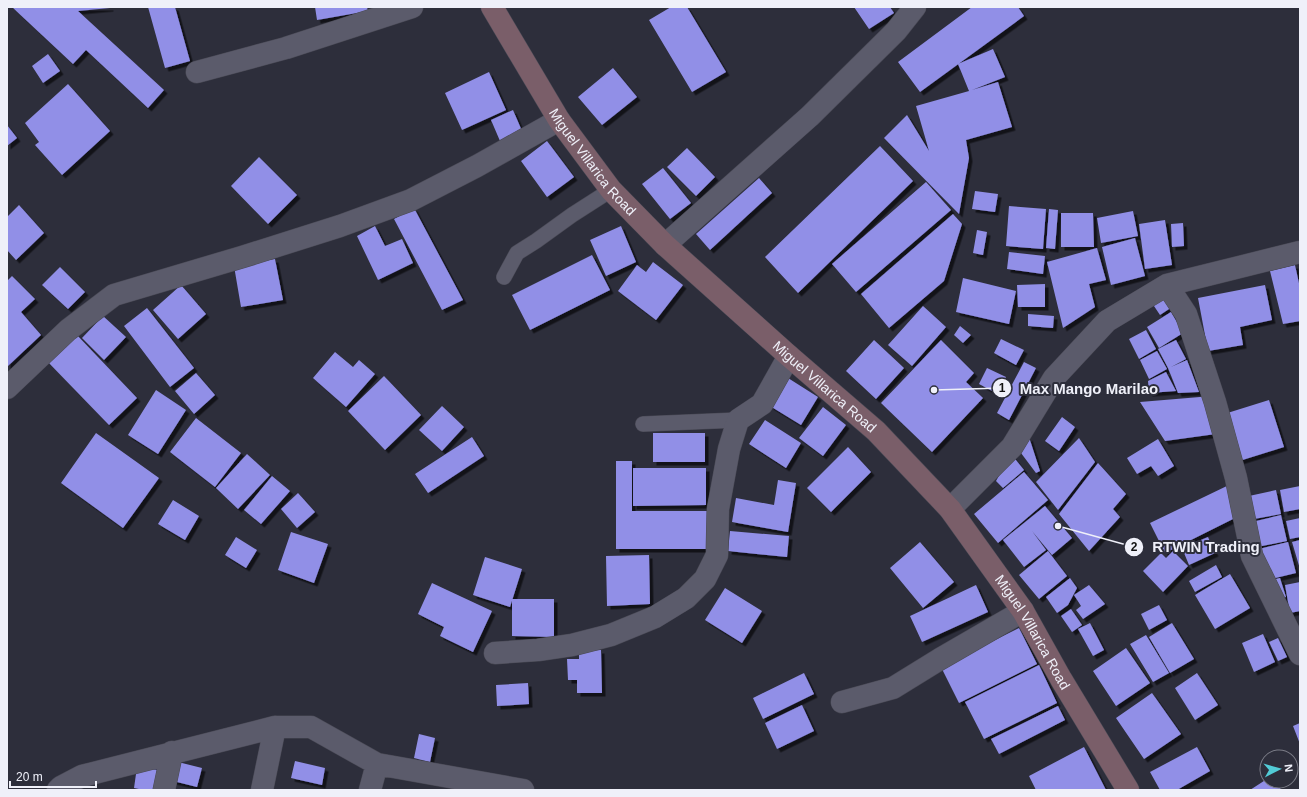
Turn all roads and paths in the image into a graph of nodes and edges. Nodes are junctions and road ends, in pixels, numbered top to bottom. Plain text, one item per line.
1 (412, 7) edge
2 (492, 7) edge
3 (915, 7) edge
4 (197, 72) dead end
5 (559, 120) junction
6 (611, 190) junction
7 (665, 245) junction
8 (1300, 252) edge
9 (504, 277) dead end
10 (1167, 285) junction
11 (789, 356) junction
12 (7, 388) edge
13 (738, 420) junction
14 (643, 424) dead end
15 (950, 509) junction
16 (1023, 611) junction
17 (495, 654) dead end
18 (1300, 654) edge
19 (842, 702) dead end
20 (275, 727) junction
21 (172, 752) junction
22 (377, 764) junction
23 (466, 786) edge
24 (58, 790) edge
25 (164, 790) edge
26 (262, 790) edge
27 (370, 790) edge
28 (523, 790) edge
29 (1128, 790) edge

1 - 4 street
2 - 5 main road, Miguel Villarica Road
3 - 7 street
5 - 6 main road, Miguel Villarica Road
5 - 12 street
6 - 7 main road, Miguel Villarica Road
6 - 9 lane
7 - 11 main road, Miguel Villarica Road
8 - 10 street
10 - 15 street
10 - 18 street
11 - 13 street
11 - 15 main road, Miguel Villarica Road
13 - 14 lane
13 - 17 street
15 - 16 main road, Miguel Villarica Road
16 - 19 street
16 - 29 main road, Miguel Villarica Road
20 - 21 street
20 - 22 street
20 - 26 street
21 - 24 street
21 - 25 street
22 - 23 street
22 - 27 street
23 - 28 street

